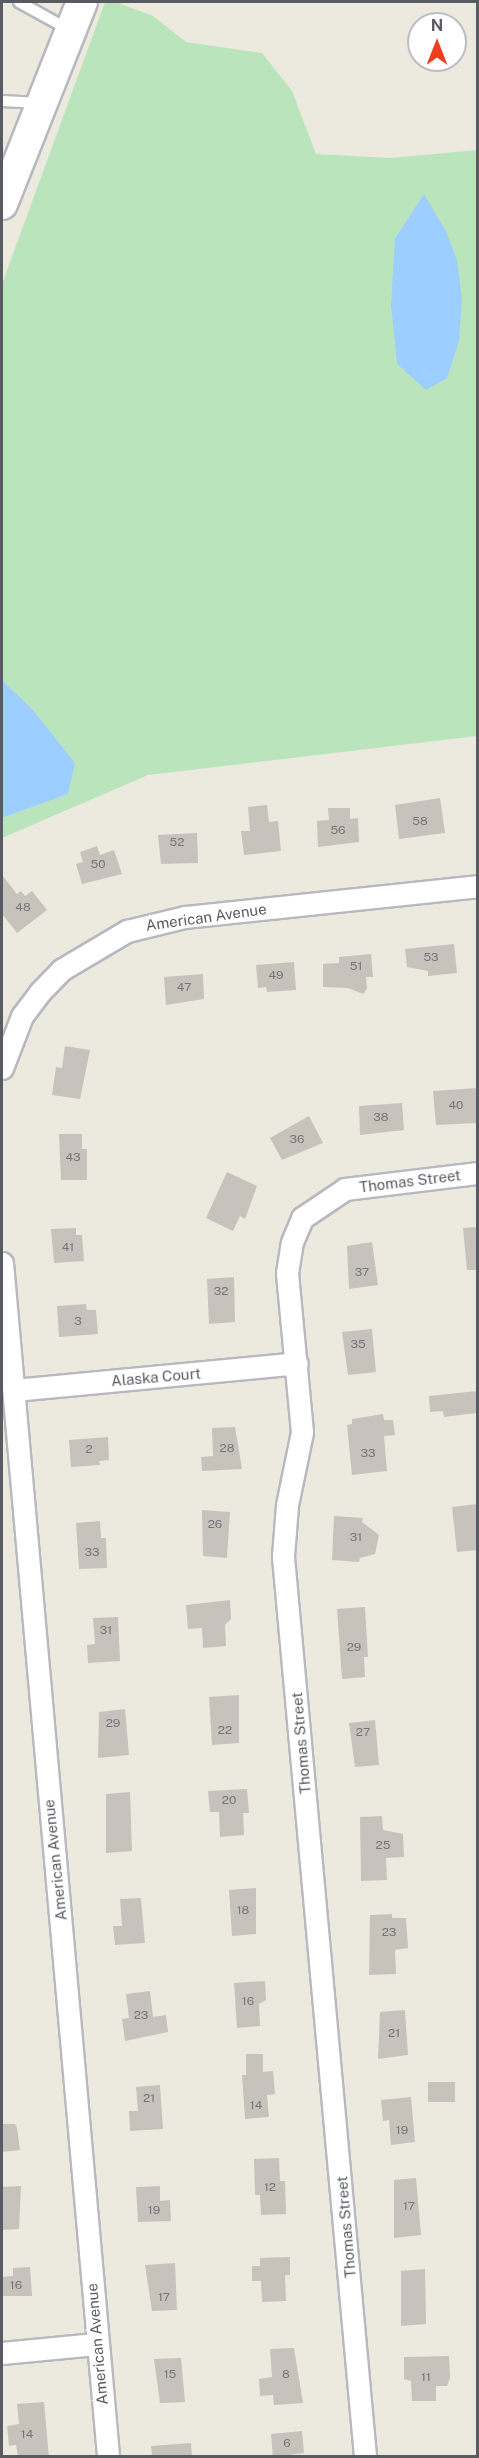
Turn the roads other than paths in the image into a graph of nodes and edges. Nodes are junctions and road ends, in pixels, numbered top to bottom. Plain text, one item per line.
1 (19, 2) edge
2 (82, 2) edge
3 (71, 31) junction
4 (2, 101) edge
5 (43, 104) junction
6 (2, 204) edge
7 (477, 886) edge
8 (2, 1068) edge
9 (477, 1173) edge
10 (2, 1263) edge
11 (297, 1363) junction
12 (14, 1390) junction
13 (96, 2344) junction
14 (2, 2353) edge
15 (108, 2457) edge
16 (364, 2457) edge

1 - 3 lane
2 - 3 main road
3 - 5 main road
4 - 5 lane
5 - 6 main road
7 - 8 street, American Avenue
9 - 11 street, Thomas Street
10 - 12 street, American Avenue
11 - 12 street, Alaska Court
11 - 16 street, Thomas Street
12 - 13 street, American Avenue
13 - 14 street
13 - 15 street, American Avenue

